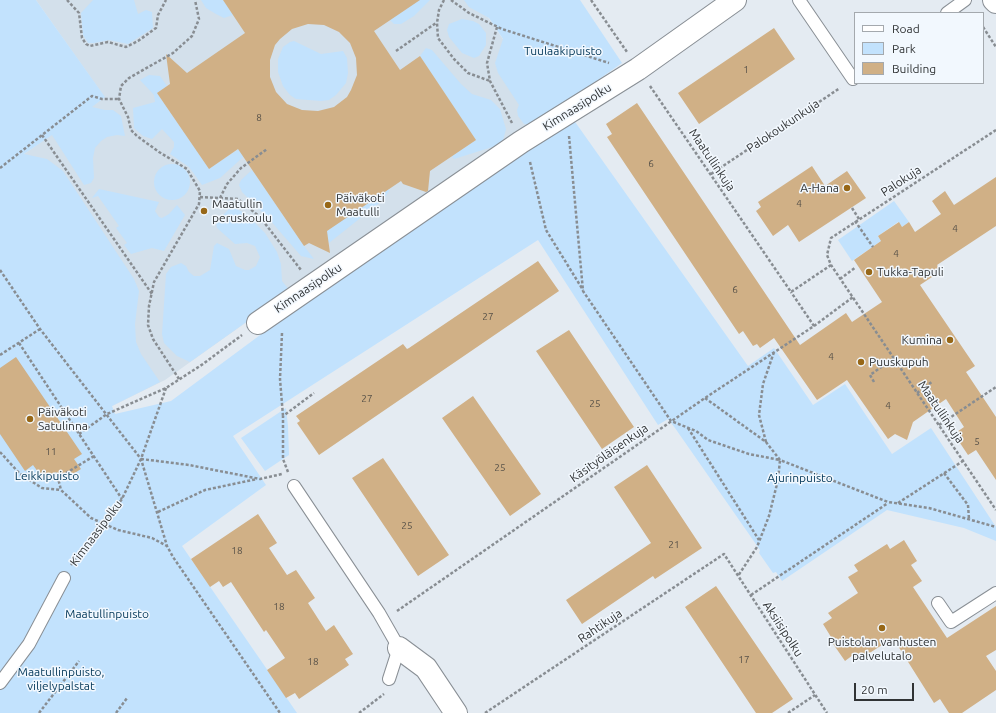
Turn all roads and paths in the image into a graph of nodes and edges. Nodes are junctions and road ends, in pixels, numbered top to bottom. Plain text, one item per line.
1 (67, 0) edge
2 (166, 0) edge
3 (195, 0) edge
4 (444, 0) edge
5 (451, 0) edge
6 (591, 0) edge
7 (735, 0) edge
8 (799, 0) edge
9 (965, 0) edge
10 (948, 12) edge
11 (436, 23) junction
12 (497, 27) junction
13 (984, 29) edge
14 (996, 47) edge
15 (396, 51) dead end
16 (636, 70) junction
17 (490, 81) junction
18 (851, 81) edge
19 (119, 99) junction
20 (567, 114) junction
21 (996, 130) edge
22 (42, 135) junction
23 (522, 142) junction
24 (267, 149) dead end
25 (0, 168) edge
26 (711, 174) junction
27 (200, 197) junction
28 (220, 198) junction
29 (852, 208) dead end
30 (859, 219) junction
31 (855, 221) junction
32 (873, 247) dead end
33 (828, 255) joint
34 (830, 265) junction
35 (856, 268) dead end
36 (0, 270) edge
37 (840, 279) junction
38 (312, 286) junction
39 (583, 291) junction
40 (792, 292) junction
41 (152, 294) junction
42 (854, 297) junction
43 (293, 299) junction
44 (258, 323) joint
45 (814, 326) junction
46 (40, 329) junction
47 (19, 343) junction
48 (774, 352) junction
49 (0, 355) edge
50 (894, 358) junction
51 (180, 379) junction
52 (933, 381) dead end
53 (874, 382) dead end
54 (996, 387) edge
55 (166, 388) junction
56 (917, 392) junction
57 (314, 393) dead end
58 (705, 398) junction
59 (107, 414) junction
60 (283, 416) junction
61 (671, 421) junction
62 (940, 425) junction
63 (687, 427) junction
64 (79, 434) junction
65 (766, 442) junction
66 (0, 452) edge
67 (94, 456) junction
68 (141, 459) junction
69 (780, 460) junction
70 (963, 461) junction
71 (288, 472) junction
72 (944, 473) junction
73 (260, 479) junction
74 (294, 486) joint
75 (61, 490) junction
76 (122, 499) junction
77 (888, 502) junction
78 (898, 504) junction
79 (996, 510) edge
80 (158, 512) junction
81 (969, 519) junction
82 (104, 524) junction
83 (996, 527) edge
84 (759, 540) junction
85 (167, 546) junction
86 (724, 554) joint
87 (738, 576) junction
88 (64, 578) joint
89 (996, 593) edge
90 (751, 594) junction
91 (938, 603) dead end
92 (384, 621) junction
93 (400, 648) junction
94 (79, 661) dead end
95 (389, 679) joint
96 (0, 683) edge
97 (815, 695) junction
98 (127, 698) dead end
99 (365, 709) junction
100 (39, 713) edge
101 (116, 713) edge
102 (280, 713) edge
103 (359, 713) edge
104 (364, 713) edge
105 (456, 713) edge
106 (485, 713) edge
107 (788, 713) edge
108 (827, 713) edge

1 - 2 path
3 - 19 path
4 - 11 path
5 - 12 path
6 - 16 path, Maatullinkuja
7 - 16 street, Kimnaasipolku
8 - 18 lane
9 - 10 lane
11 - 15 path
11 - 17 path
12 - 16 path
12 - 17 path
13 - 14 path
16 - 20 street, Kimnaasipolku
16 - 26 path, Maatullinkuja
17 - 23 path
18 - 26 path, Palokoukunkuja
19 - 22 path
19 - 27 path
20 - 23 street, Kimnaasipolku
20 - 39 path
21 - 30 path, Palokuja
22 - 25 path
22 - 41 path
23 - 38 street, Kimnaasipolku
23 - 39 path
24 - 28 path
26 - 40 path, Maatullinkuja
27 - 28 path
27 - 41 path
28 - 38 path
29 - 30 path
30 - 31 path, Palokuja
31 - 32 path
31 - 33 path, Palokuja
33 - 34 path, Maatullinkuja
34 - 37 path, Maatullinkuja
34 - 40 path
35 - 37 path
36 - 46 path
37 - 42 path, Maatullinkuja
38 - 43 street, Kimnaasipolku
39 - 61 path
40 - 45 path
41 - 51 path
42 - 45 path, Käsityöläisenkuja
42 - 50 path, Maatullinkuja
43 - 44 street, Kimnaasipolku
43 - 60 path
44 - 51 path
45 - 48 path, Käsityöläisenkuja
46 - 47 path
46 - 59 path
47 - 49 path
47 - 64 path
48 - 58 path, Käsityöläisenkuja
48 - 65 path
50 - 53 path
50 - 56 path, Maatullinkuja
51 - 55 path
52 - 56 path
54 - 62 path
55 - 59 path
55 - 68 path, Kimnaasipolku
56 - 62 path, Maatullinkuja
57 - 60 path
58 - 61 path, Käsityöläisenkuja
58 - 65 path
59 - 64 path
59 - 68 path
60 - 71 path
61 - 63 path
61 - 92 path, Käsityöläisenkuja
62 - 70 path, Maatullinkuja
63 - 69 path
63 - 84 path
64 - 67 path
65 - 69 path
66 - 75 path
67 - 75 path
67 - 76 path
68 - 73 path
68 - 76 path, Kimnaasipolku
68 - 80 path
69 - 77 path
69 - 84 path
70 - 72 path
70 - 79 path, Maatullinkuja
71 - 73 path
71 - 74 path
72 - 78 path
72 - 81 path
73 - 80 path
74 - 92 lane
75 - 82 path
76 - 82 path, Kimnaasipolku
77 - 78 path
77 - 90 path
78 - 81 path
80 - 85 path
81 - 83 path
82 - 85 path
82 - 88 path, Kimnaasipolku
84 - 87 path
85 - 102 path
86 - 87 path, Aksiisipolku
86 - 106 path, Rahtikuja
87 - 90 path, Aksiisipolku
88 - 96 lane, Kimnaasipolku
89 - 91 lane
90 - 97 path, Aksiisipolku
92 - 93 lane
93 - 95 lane
93 - 105 street
94 - 100 path
95 - 99 path
97 - 107 path
97 - 108 path, Aksiisipolku
98 - 101 path
99 - 103 path
99 - 104 path

